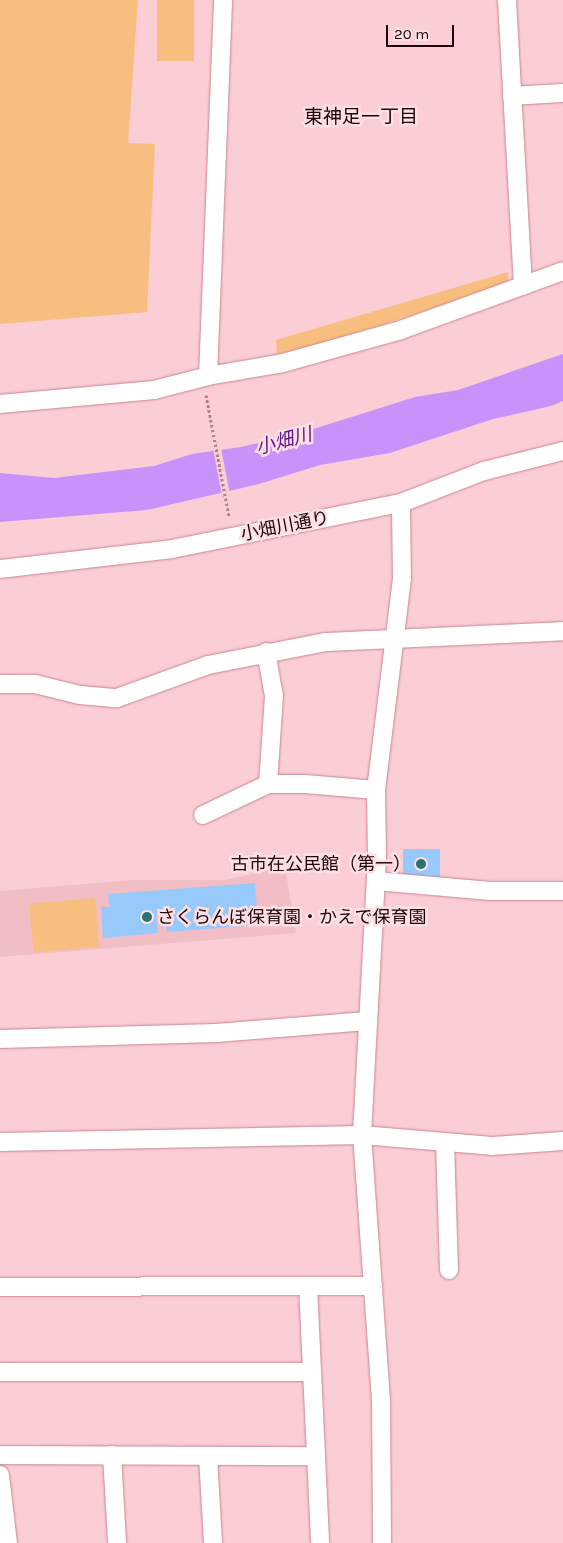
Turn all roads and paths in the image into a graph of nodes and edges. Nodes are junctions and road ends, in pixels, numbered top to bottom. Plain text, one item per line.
1 (223, 0) edge
2 (507, 0) edge
3 (563, 93) edge
4 (512, 96) junction
5 (563, 271) edge
6 (523, 286) junction
7 (206, 380) junction
8 (0, 404) edge
9 (563, 451) edge
10 (401, 504) junction
11 (230, 520) dead end
12 (0, 569) edge
13 (563, 631) edge
14 (394, 638) junction
15 (266, 652) junction
16 (0, 684) edge
17 (268, 784) junction
18 (376, 790) junction
19 (203, 815) dead end
20 (376, 881) junction
21 (563, 891) edge
22 (368, 1021) junction
23 (0, 1038) edge
24 (362, 1135) junction
25 (563, 1141) edge
26 (0, 1142) edge
27 (445, 1143) junction
28 (449, 1270) dead end
29 (308, 1286) junction
30 (373, 1286) junction
31 (0, 1287) edge
32 (0, 1372) edge
33 (312, 1372) junction
34 (0, 1455) edge
35 (112, 1455) junction
36 (208, 1456) junction
37 (316, 1456) junction
38 (0, 1475) edge
39 (5, 1540) edge
40 (117, 1543) edge
41 (213, 1543) edge
42 (320, 1543) edge
43 (382, 1543) edge

1 - 7 street
2 - 4 street
3 - 4 street
4 - 6 street
5 - 6 street
6 - 7 street
7 - 8 street
7 - 11 path
9 - 10 street, 小畑川通り
10 - 12 street, 小畑川通り
10 - 14 street
13 - 14 street
14 - 15 street
14 - 18 street
15 - 16 street
15 - 17 street
17 - 18 street
17 - 19 street
18 - 20 street
20 - 21 street
20 - 22 street
22 - 23 street
22 - 24 street
24 - 26 street
24 - 27 street
24 - 30 street
25 - 27 street
27 - 28 street
29 - 30 street
29 - 31 street
29 - 33 street
30 - 43 street
32 - 33 street
33 - 37 street
34 - 35 street
35 - 36 street
35 - 40 street
36 - 37 street
36 - 41 street
37 - 42 street
38 - 39 street

